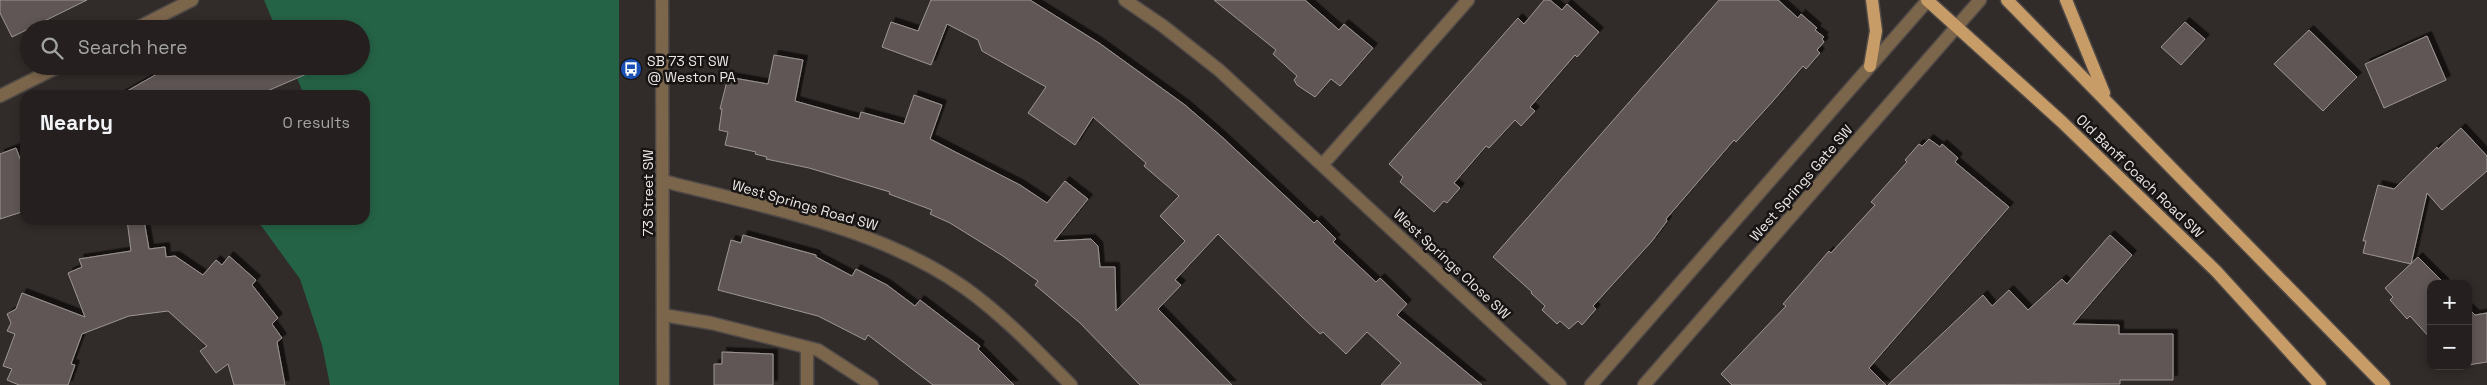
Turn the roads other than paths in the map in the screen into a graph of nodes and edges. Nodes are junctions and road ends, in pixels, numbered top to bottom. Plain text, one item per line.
1 (192, 0) edge
2 (662, 0) edge
3 (1125, 0) edge
4 (1468, 0) edge
5 (1872, 0) edge
6 (1928, 0) edge
7 (1980, 0) edge
8 (2007, 0) edge
9 (2066, 0) edge
10 (153, 20) edge
11 (1957, 27) junction
12 (1870, 66) junction
13 (42, 75) edge
14 (0, 96) edge
15 (2108, 100) junction
16 (1323, 164) junction
17 (663, 181) junction
18 (663, 315) junction
19 (807, 348) junction
20 (663, 385) edge
21 (807, 385) edge
22 (872, 385) edge
23 (1071, 385) edge
24 (1560, 385) edge
25 (1591, 385) edge
26 (1644, 385) edge
27 (2320, 385) edge
28 (2384, 385) edge

1 - 10 street
2 - 17 street, 73 Street SW
3 - 16 street, West Springs Close SW
4 - 16 street
5 - 12 main road
6 - 11 main road, Old Banff Coach Road SW
6 - 12 street, West Springs Gate SW
7 - 11 street, West Springs Gate SW
8 - 15 main road, Old Banff Coach Road SW
9 - 15 main road
11 - 26 street, West Springs Gate SW
11 - 27 main road, Old Banff Coach Road SW
12 - 25 street, West Springs Gate SW
13 - 14 street
15 - 28 main road, Old Banff Coach Road SW
16 - 24 street, West Springs Close SW
17 - 18 street, 73 Street SW
17 - 23 street, West Springs Road SW
18 - 19 street
18 - 20 street, 73 Street SW
19 - 21 street
19 - 22 street

